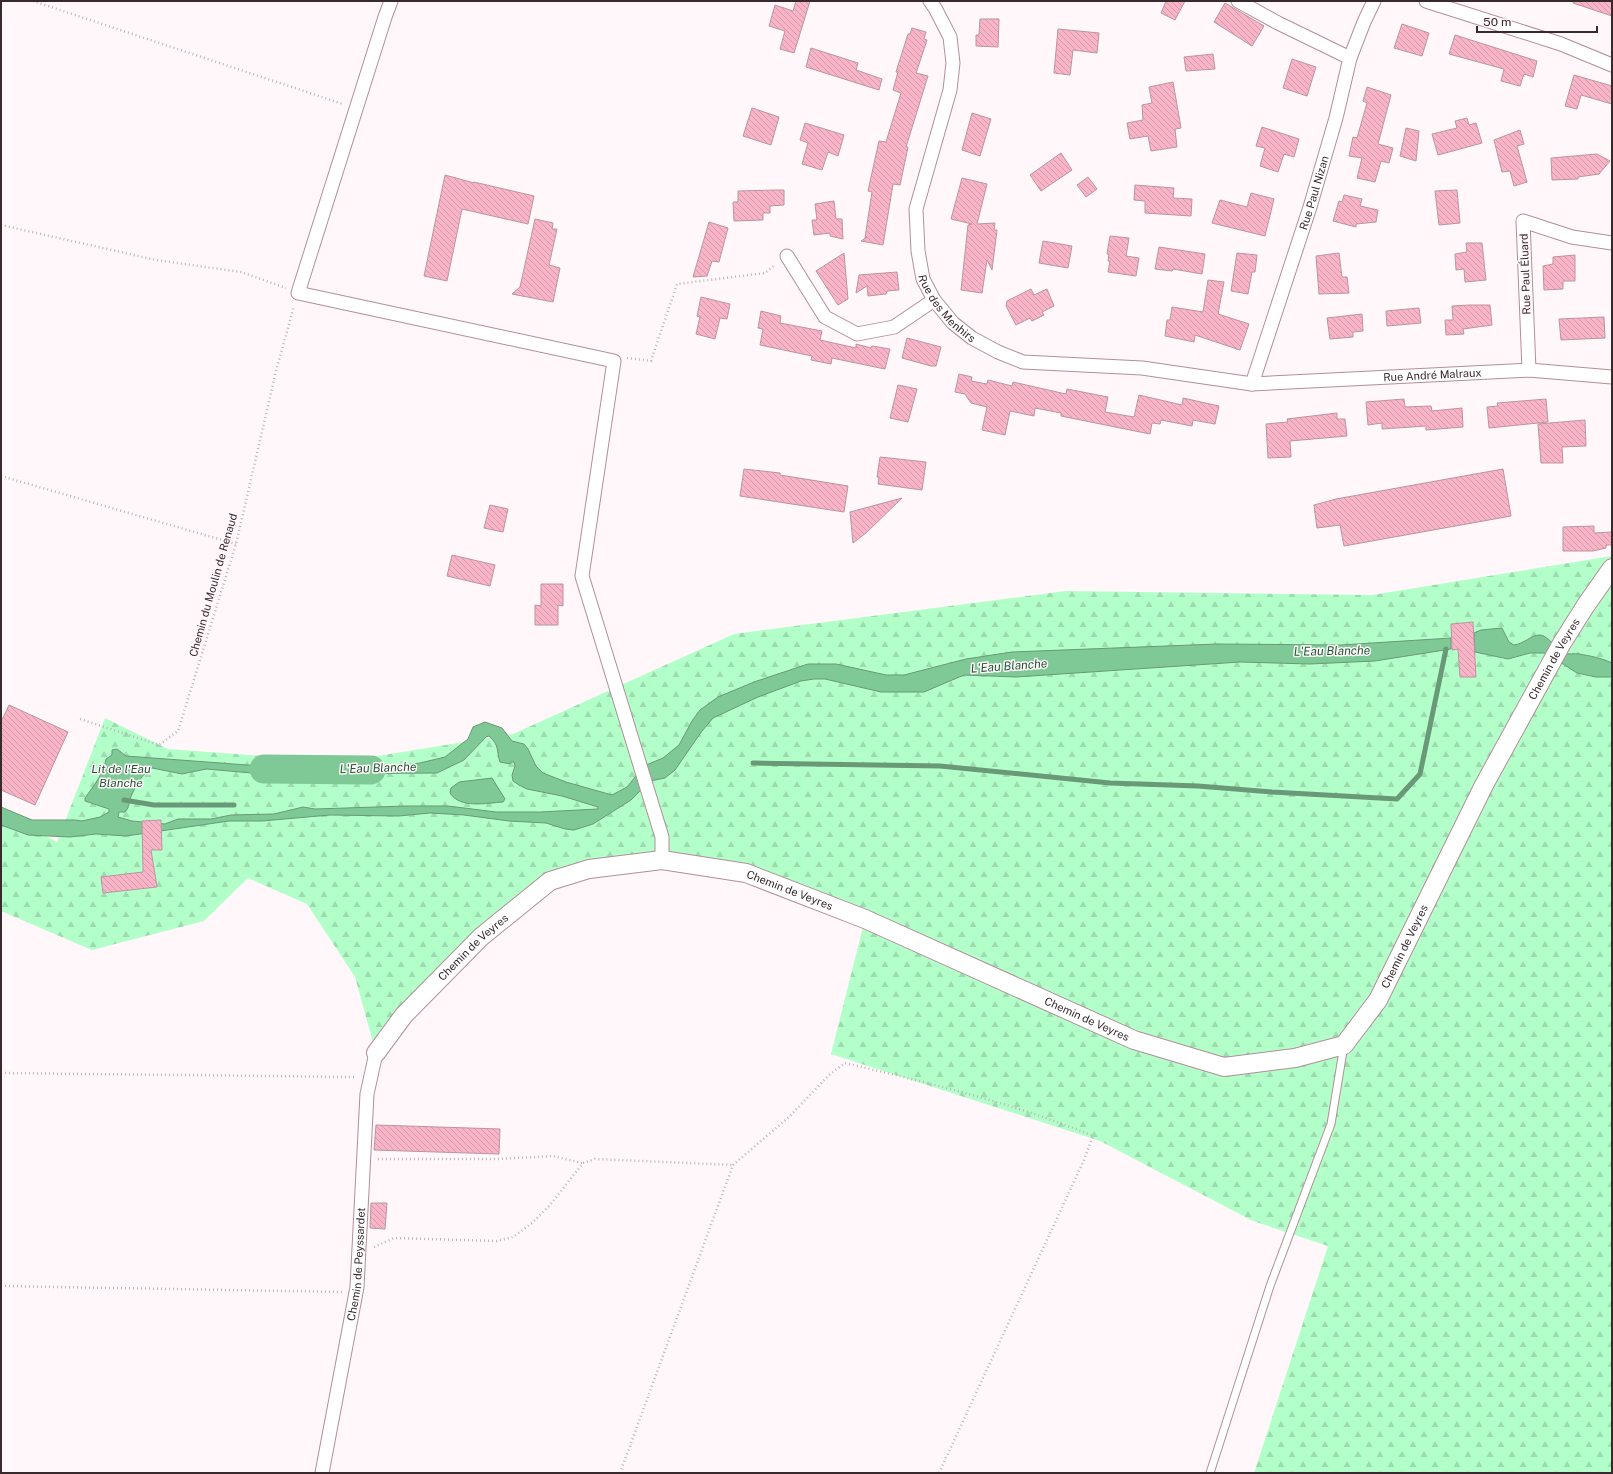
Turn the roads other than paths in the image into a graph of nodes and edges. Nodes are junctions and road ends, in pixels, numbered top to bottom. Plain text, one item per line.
1 (391, 1) edge
2 (930, 1) edge
3 (1238, 1) edge
4 (1374, 1) edge
5 (1426, 1) edge
6 (1350, 58) junction
7 (1612, 65) edge
8 (1612, 243) edge
9 (787, 256) road end
10 (934, 300) junction
11 (1528, 370) junction
12 (1612, 377) edge
13 (1252, 384) junction
14 (1612, 568) edge
15 (662, 860) junction
16 (1344, 1045) junction
17 (376, 1053) joint
18 (322, 1473) edge
19 (1210, 1473) edge

1 - 15 street
2 - 10 street, Rue des Menhirs
3 - 6 street
4 - 6 street, Rue Paul Nizan
5 - 7 street
6 - 13 street, Rue Paul Nizan
8 - 11 street, Rue Paul Éluard
9 - 10 street
10 - 13 street, Rue des Menhirs
11 - 12 street, Rue André Malraux
11 - 13 street, Rue André Malraux
14 - 16 street, Chemin de Veyres
15 - 16 street, Chemin de Veyres
15 - 17 street, Chemin de Veyres
16 - 19 lane
17 - 18 street, Chemin de Peyssardet

